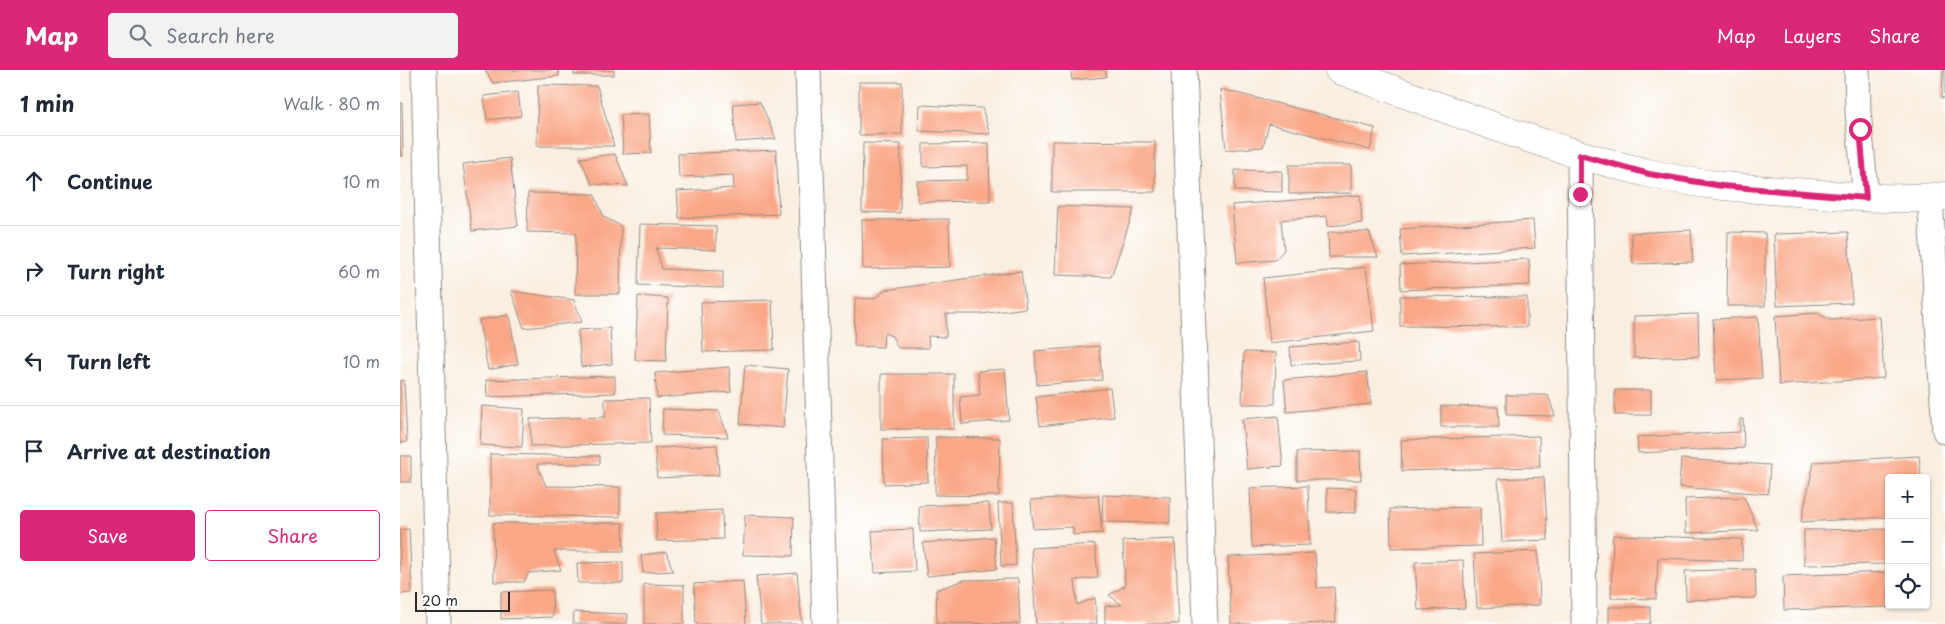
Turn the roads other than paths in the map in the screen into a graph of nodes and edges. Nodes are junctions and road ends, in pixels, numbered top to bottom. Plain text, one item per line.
1 (424, 70) edge
2 (808, 70) edge
3 (1184, 70) edge
4 (1339, 70) edge
5 (1858, 70) edge
6 (1580, 155) junction
7 (1937, 197) edge
8 (1866, 198) junction
9 (1945, 431) edge
10 (438, 624) edge
11 (825, 624) edge
12 (1205, 624) edge
13 (1584, 624) edge

1 - 10 street
2 - 11 street
3 - 12 street
4 - 6 street
5 - 8 street
6 - 8 street
6 - 13 street
7 - 8 street
7 - 9 street

